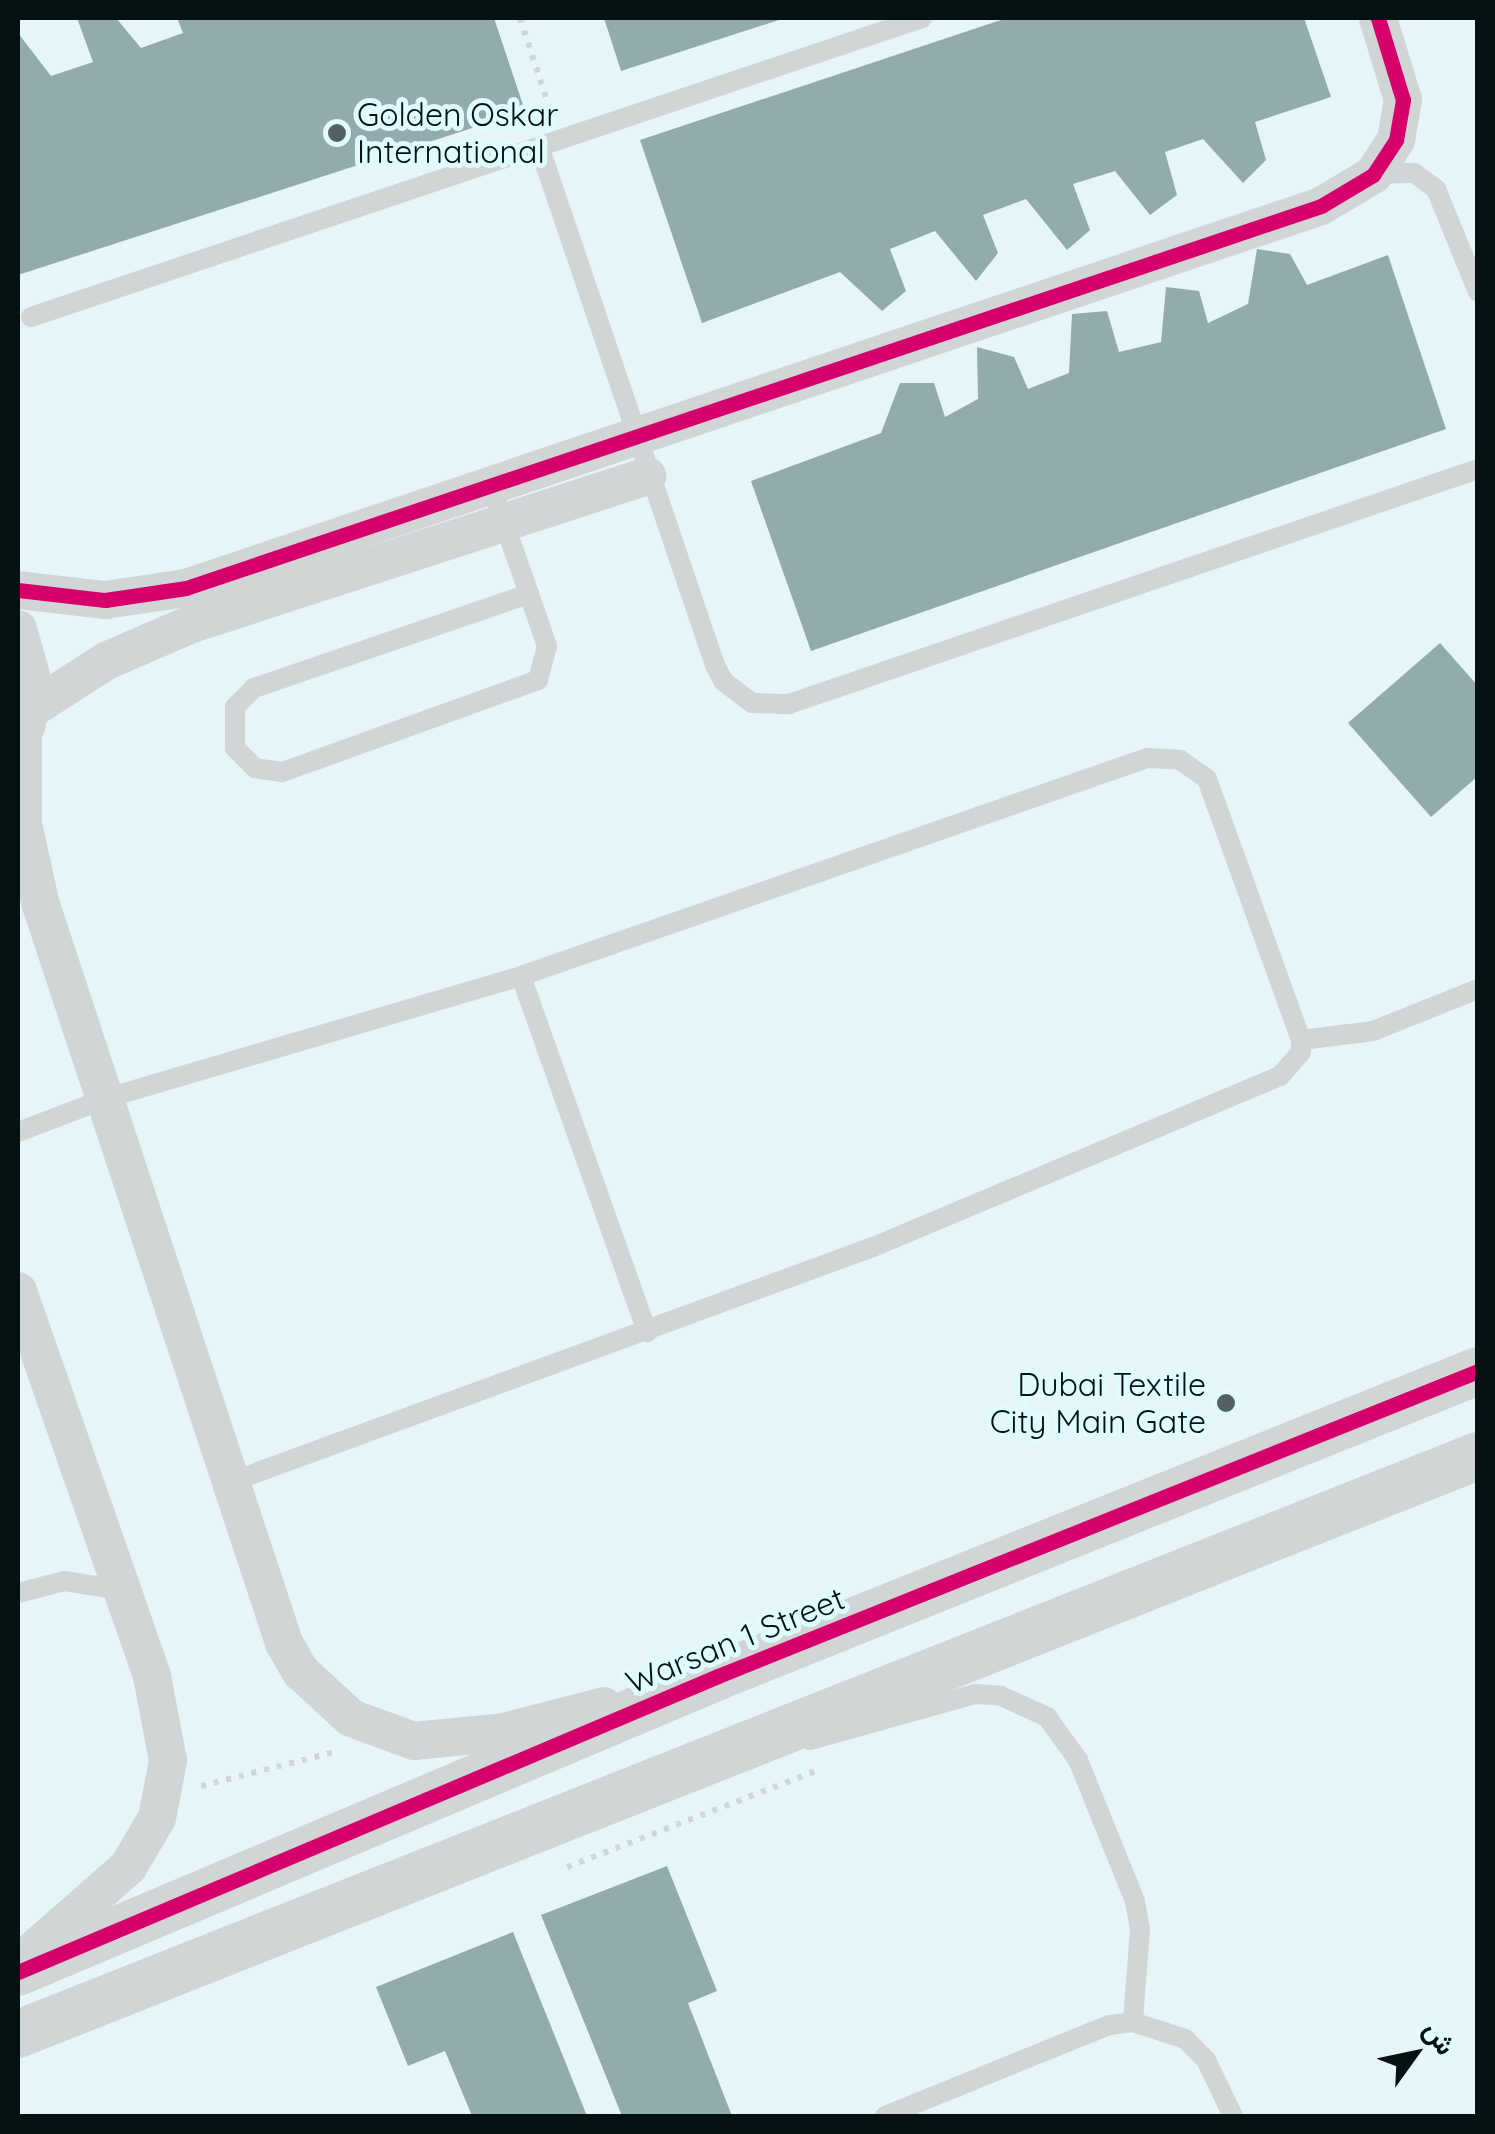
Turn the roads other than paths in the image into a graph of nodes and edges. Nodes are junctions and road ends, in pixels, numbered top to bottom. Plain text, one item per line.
1 (922, 18) edge
2 (1378, 18) edge
3 (540, 149) junction
4 (1374, 175) junction
5 (1478, 292) edge
6 (31, 317) dead end
7 (634, 436) junction
8 (1478, 469) edge
9 (647, 476) junction
10 (492, 485) junction
11 (504, 522) junction
12 (18, 590) edge
13 (529, 594) junction
14 (18, 629) edge
15 (24, 734) edge
16 (522, 976) junction
17 (1478, 989) edge
18 (1302, 1040) junction
19 (107, 1098) junction
20 (18, 1132) edge
21 (18, 1292) edge
22 (647, 1332) junction
23 (1478, 1371) edge
24 (1478, 1456) edge
25 (231, 1482) junction
26 (122, 1590) junction
27 (18, 1592) edge
28 (718, 1676) junction
29 (753, 1742) junction
30 (18, 1964) edge
31 (18, 1972) edge
32 (1133, 2022) junction
33 (18, 2034) edge
34 (885, 2116) edge
35 (1233, 2116) edge

1 - 3 lane
2 - 4 street
3 - 6 lane
3 - 7 lane
4 - 5 lane
4 - 7 street
7 - 9 lane
7 - 10 street
8 - 9 lane
9 - 11 street
10 - 11 lane
10 - 12 street
11 - 13 lane
11 - 15 street
13 - 13 lane
14 - 15 street
15 - 19 street
16 - 18 lane
16 - 19 lane
16 - 22 lane
17 - 18 lane
18 - 22 lane
19 - 20 lane
19 - 25 street
21 - 26 street
22 - 25 lane
23 - 28 street, Warsan 1 Street
24 - 29 street
25 - 28 street
26 - 27 lane
26 - 30 street
28 - 31 street, Warsan 1 Street
29 - 32 lane
29 - 33 street
32 - 34 lane
32 - 35 lane

